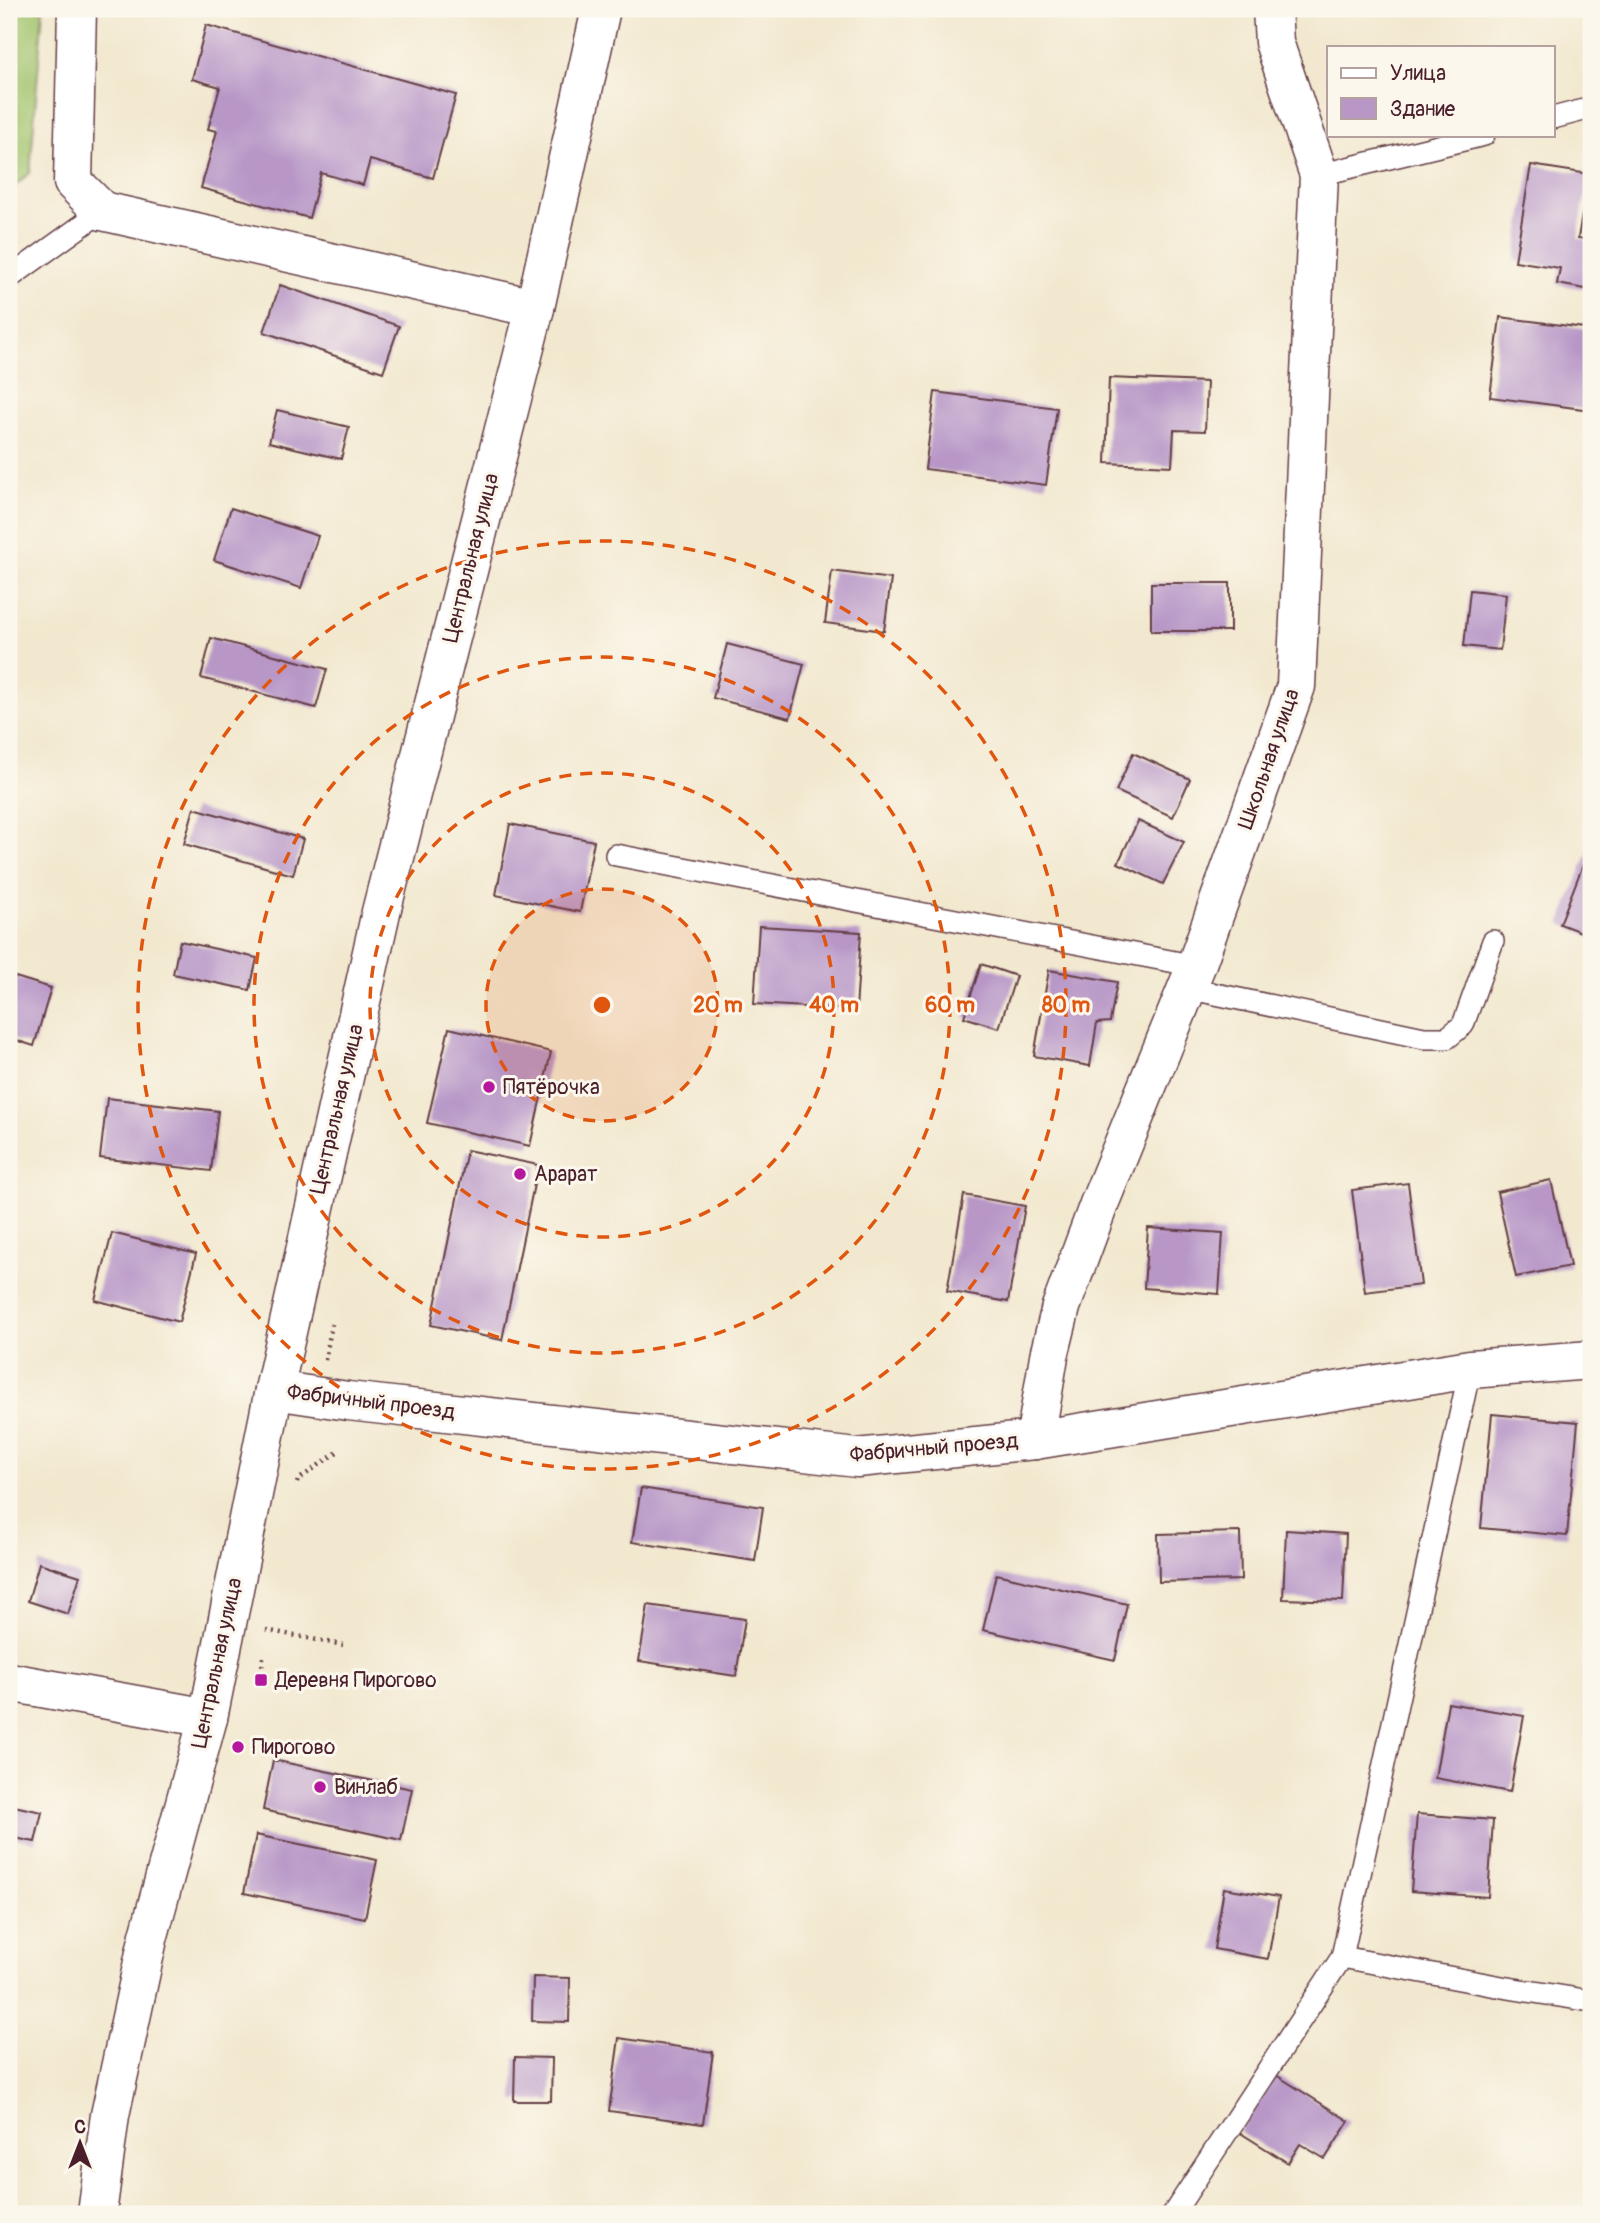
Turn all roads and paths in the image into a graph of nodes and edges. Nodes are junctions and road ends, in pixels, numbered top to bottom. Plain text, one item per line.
1 (77, 9) edge
2 (601, 9) edge
3 (1272, 9) edge
4 (1591, 108) edge
5 (1554, 118) edge
6 (1480, 136) edge
7 (1319, 175) junction
8 (103, 211) junction
9 (9, 278) edge
10 (535, 308) junction
11 (616, 855) dead end
12 (1493, 941) dead end
13 (1191, 977) junction
14 (334, 1317) dead end
15 (1591, 1360) edge
16 (335, 1365) dead end
17 (1470, 1369) junction
18 (275, 1390) junction
19 (1035, 1440) junction
20 (340, 1450) dead end
21 (298, 1480) dead end
22 (266, 1630) dead end
23 (343, 1645) dead end
24 (9, 1682) edge
25 (208, 1718) junction
26 (1342, 1957) junction
27 (1591, 2001) edge
28 (97, 2214) edge
29 (1173, 2214) edge

1 - 8 street
2 - 10 street, Центральная улица
3 - 7 street, Школьная улица
4 - 5 lane
6 - 7 lane
7 - 13 street, Школьная улица
8 - 9 lane
8 - 10 street
10 - 18 street, Центральная улица
11 - 13 lane
12 - 13 lane
13 - 19 street, Школьная улица
14 - 16 path
15 - 17 street, Фабричный проезд
17 - 19 street, Фабричный проезд
17 - 26 lane
18 - 19 street, Фабричный проезд
18 - 25 street, Центральная улица
20 - 21 path
22 - 23 path
24 - 25 street
25 - 28 street, Центральная улица
26 - 27 lane
26 - 29 lane

